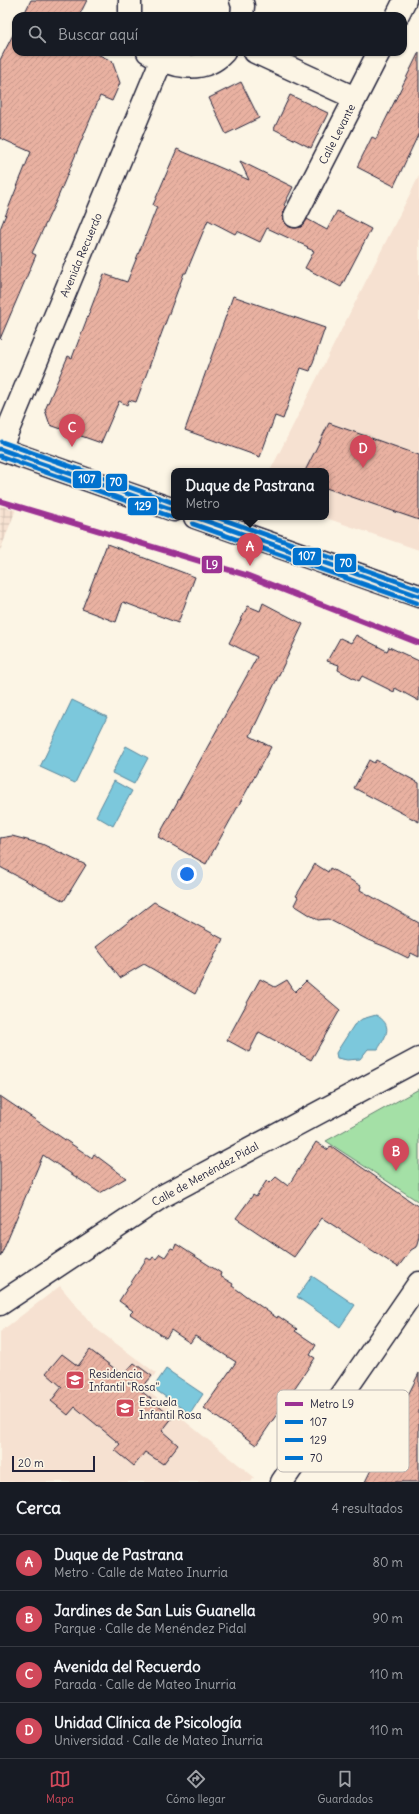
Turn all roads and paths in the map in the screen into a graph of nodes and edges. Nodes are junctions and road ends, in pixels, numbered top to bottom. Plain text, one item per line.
1 (130, 0) edge
2 (241, 0) edge
3 (405, 0) edge
4 (130, 12) edge
5 (242, 12) edge
6 (399, 12) edge
7 (219, 56) edge
8 (264, 56) edge
9 (377, 56) edge
10 (154, 57) edge
11 (355, 98) junction
12 (295, 216) dead end
13 (0, 449) edge
14 (171, 509) edge
15 (204, 520) edge
16 (419, 596) edge
17 (419, 1059) edge
18 (419, 1283) edge
19 (0, 1304) edge
20 (345, 1390) edge
21 (289, 1472) edge
22 (282, 1482) edge

1 - 4 street
2 - 5 street
3 - 6 street
7 - 10 street
8 - 11 street
9 - 11 street, Calle Levante
10 - 13 street, Avenida Recuerdo
11 - 12 street, Calle Levante
13 - 14 street
15 - 16 street
17 - 19 street, Calle de Menéndez Pidal
18 - 20 street
21 - 22 street

